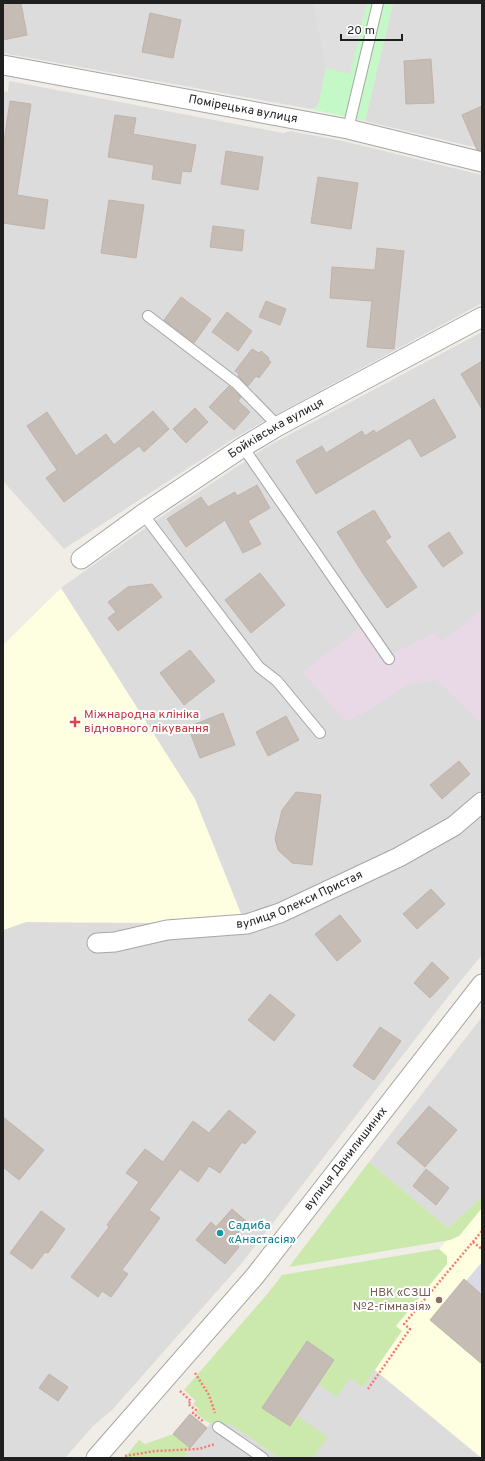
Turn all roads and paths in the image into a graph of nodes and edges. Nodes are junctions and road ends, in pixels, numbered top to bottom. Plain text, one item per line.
1 (378, 3) edge
2 (3, 65) edge
3 (348, 129) junction
4 (482, 162) edge
5 (148, 316) dead end
6 (482, 317) edge
7 (278, 426) junction
8 (243, 447) junction
9 (143, 514) junction
10 (80, 558) dead end
11 (389, 659) dead end
12 (320, 733) dead end
13 (482, 802) edge
14 (96, 943) dead end
15 (482, 984) edge
16 (482, 1231) edge
17 (473, 1242) junction
18 (482, 1250) edge
19 (194, 1371) dead end
20 (368, 1389) dead end
21 (178, 1390) dead end
22 (213, 1426) junction
23 (239, 1442) junction
24 (119, 1457) edge
25 (96, 1458) edge
26 (263, 1458) edge

1 - 3 lane
2 - 3 street, Помірецька вулиця
3 - 4 street, Помірецька вулиця
5 - 7 lane
6 - 7 street, Бойківська вулиця
7 - 8 street, Бойківська вулиця
8 - 9 street, Бойківська вулиця
8 - 11 lane
9 - 10 street, Бойківська вулиця
9 - 12 lane
13 - 14 street, вулиця Олекси Пристая
15 - 25 street, вулиця Данилишиних
16 - 17 path
17 - 18 path
17 - 20 path
19 - 22 path
21 - 22 path
22 - 23 lane
23 - 24 path
23 - 26 lane

